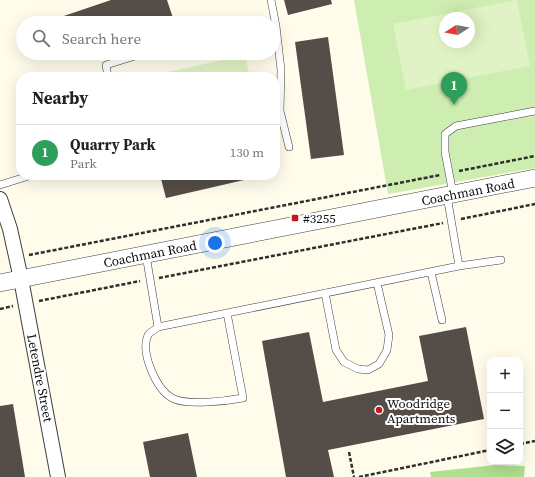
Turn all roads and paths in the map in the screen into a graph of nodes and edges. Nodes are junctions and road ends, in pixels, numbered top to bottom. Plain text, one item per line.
1 (270, 0) edge
2 (273, 16) edge
3 (124, 60) edge
4 (280, 60) edge
5 (107, 72) edge
6 (280, 84) edge
7 (535, 111) edge
8 (280, 118) edge
9 (289, 147) dead end
10 (535, 156) edge
11 (449, 173) junction
12 (535, 178) edge
13 (16, 180) edge
14 (0, 185) edge
15 (450, 195) junction
16 (0, 199) edge
17 (535, 204) edge
18 (451, 221) junction
19 (146, 255) junction
20 (16, 257) junction
21 (501, 260) dead end
22 (459, 266) junction
23 (431, 272) junction
24 (21, 279) junction
25 (150, 279) junction
26 (0, 283) edge
27 (377, 283) junction
28 (326, 293) junction
29 (26, 303) junction
30 (0, 309) edge
31 (227, 313) junction
32 (442, 320) dead end
33 (158, 328) junction
34 (535, 441) edge
35 (523, 443) edge
36 (487, 451) edge
37 (349, 452) dead end
38 (58, 477) edge
39 (354, 477) edge
40 (360, 477) edge

1 - 2 lane
3 - 5 lane
4 - 6 lane
7 - 11 lane
8 - 9 lane
10 - 11 path
11 - 15 lane
11 - 20 path
12 - 15 street, Coachman Road
13 - 14 lane
15 - 18 lane
15 - 19 street, Coachman Road
16 - 20 street, Letendre Street
17 - 18 path
18 - 22 lane
18 - 25 path
19 - 24 street, Coachman Road
19 - 25 lane
20 - 24 street, Letendre Street
21 - 22 lane
22 - 23 lane
23 - 27 lane
23 - 32 lane
24 - 26 street, Coachman Road
24 - 29 street, Letendre Street
25 - 29 path
25 - 33 lane
27 - 28 lane
27 - 28 lane
28 - 31 lane
29 - 30 path
29 - 38 street, Letendre Street
31 - 33 lane
31 - 33 lane
34 - 35 path
36 - 40 path
37 - 39 path

